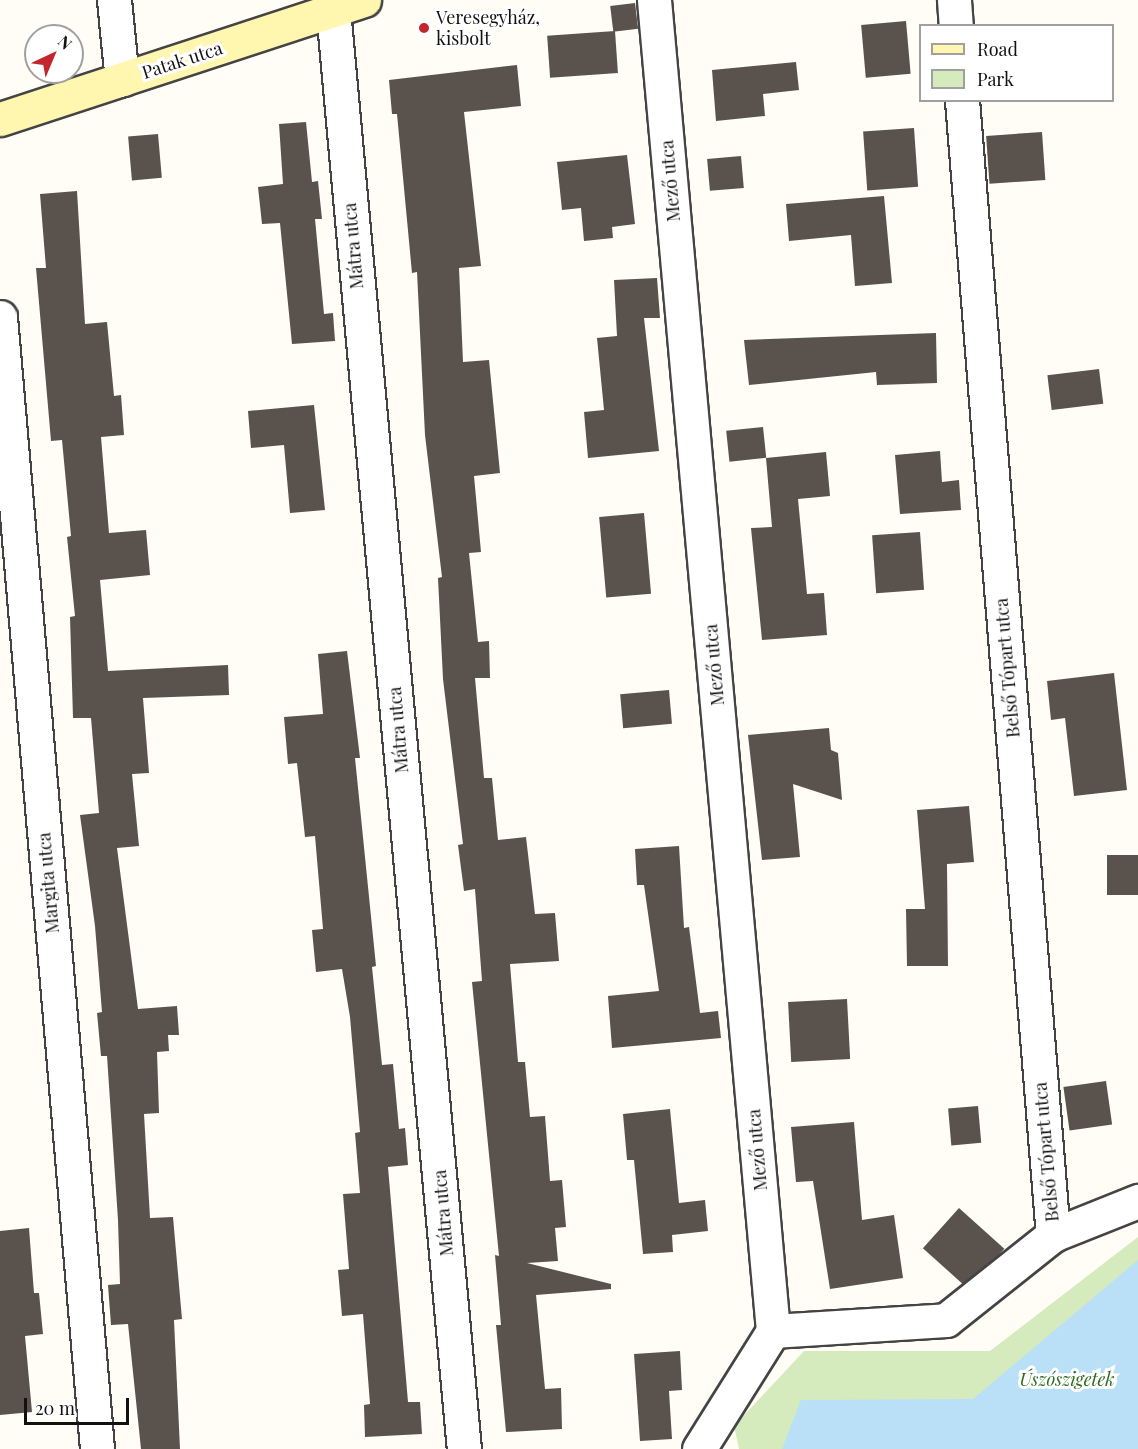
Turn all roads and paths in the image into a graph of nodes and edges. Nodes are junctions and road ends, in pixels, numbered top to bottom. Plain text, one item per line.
1 (114, 0) edge
2 (364, 0) edge
3 (654, 0) edge
4 (954, 0) edge
5 (333, 10) junction
6 (956, 24) edge
7 (122, 80) junction
8 (962, 102) edge
9 (0, 119) edge
10 (0, 317) edge
11 (1138, 1201) edge
12 (1053, 1235) junction
13 (773, 1331) junction
14 (97, 1449) edge
15 (464, 1449) edge
16 (699, 1449) edge

1 - 7 street
2 - 5 street, Patak utca
3 - 13 street, Mező utca
4 - 6 street
5 - 7 street, Patak utca
5 - 15 street, Mátra utca
7 - 9 street, Patak utca
8 - 12 street, Belső Tópart utca
10 - 14 street, Margita utca
11 - 12 street
12 - 13 street
13 - 16 street

